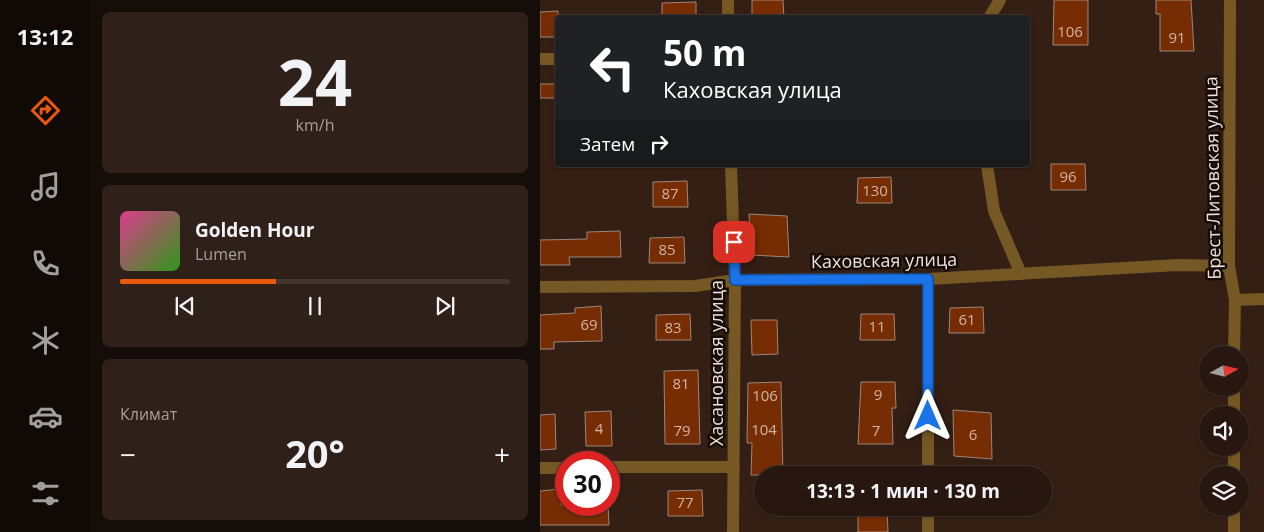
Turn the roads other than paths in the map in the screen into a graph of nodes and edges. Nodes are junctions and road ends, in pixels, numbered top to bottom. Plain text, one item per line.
1 (728, 0) edge
2 (1000, 0) edge
3 (1230, 0) edge
4 (728, 15) edge
5 (991, 15) edge
6 (540, 59) edge
7 (555, 59) edge
8 (731, 167) edge
9 (987, 167) edge
10 (1229, 266) junction
11 (1021, 274) junction
12 (928, 279) junction
13 (735, 280) junction
14 (540, 288) edge
15 (1264, 299) edge
16 (1234, 300) junction
17 (1234, 346) edge
18 (928, 466) edge
19 (734, 467) junction
20 (540, 468) edge
21 (555, 468) edge
22 (620, 468) edge
23 (928, 516) edge
24 (1234, 516) edge
25 (733, 532) edge
26 (928, 532) edge
27 (1234, 532) edge

1 - 4 street
2 - 5 street
3 - 10 street, Брест-Литовская улица
6 - 7 street
8 - 13 street, Хасановская улица
9 - 11 street
10 - 11 street, Каховская улица
10 - 16 street, Брест-Литовская улица
11 - 12 street, Каховская улица
12 - 13 street, Каховская улица
12 - 18 street
13 - 14 street, Каховская улица
13 - 19 street, Хасановская улица
15 - 16 street
16 - 17 street, Брест-Литовская улица
19 - 22 street
19 - 25 street, Хасановская улица
20 - 21 street
23 - 26 street
24 - 27 street

